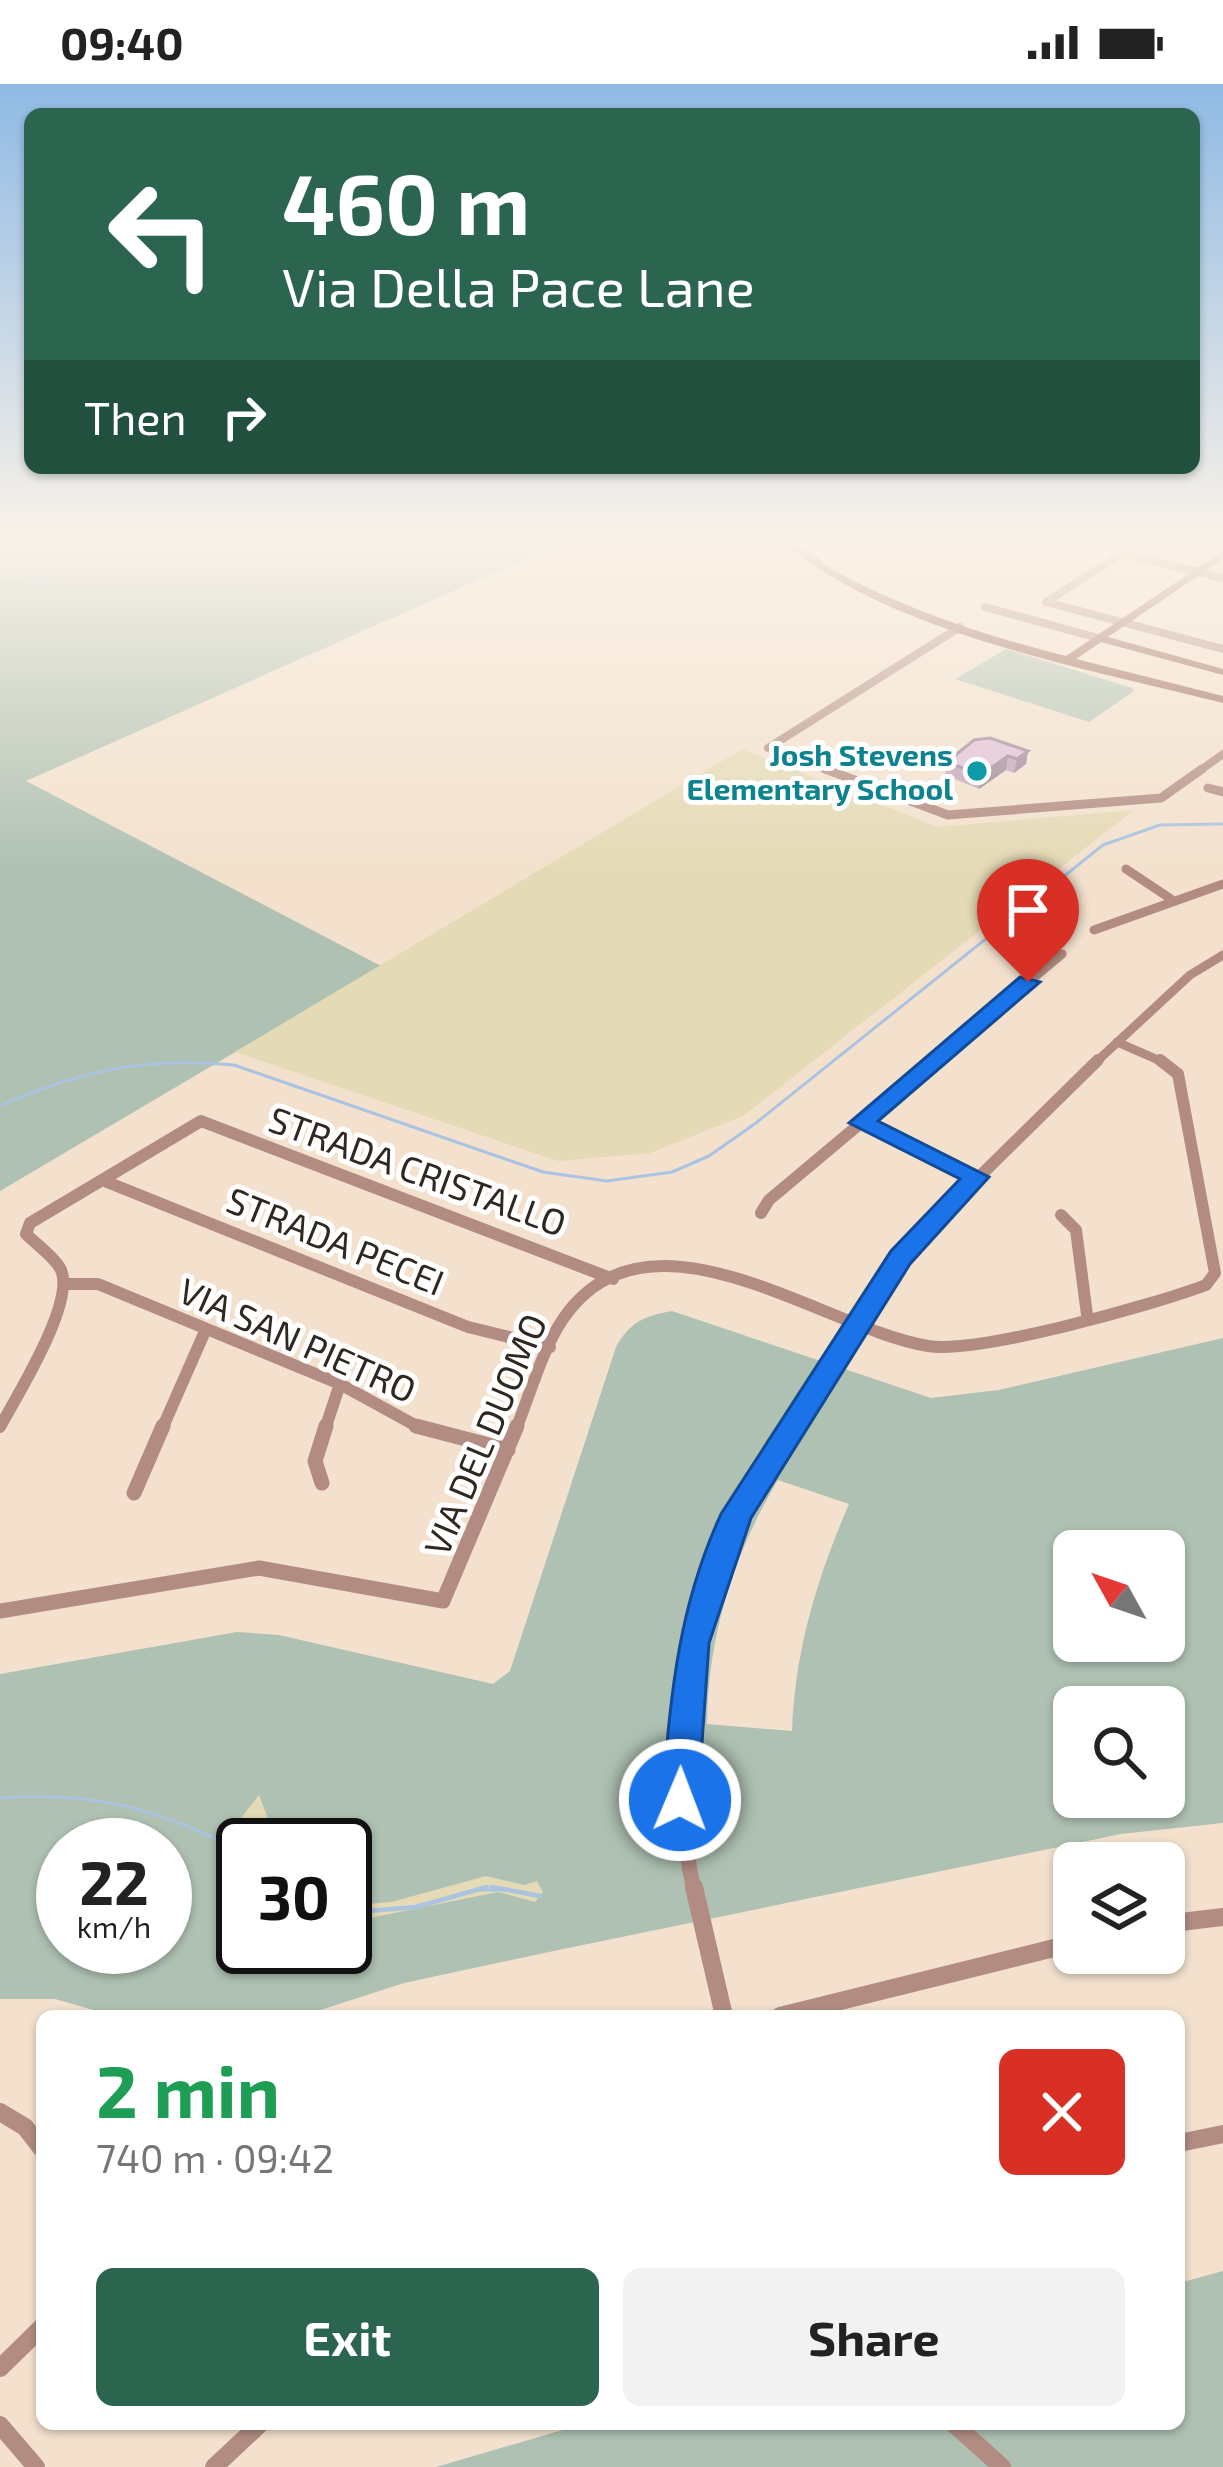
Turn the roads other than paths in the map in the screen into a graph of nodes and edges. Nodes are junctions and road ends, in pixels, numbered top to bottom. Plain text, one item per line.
1 (923, 650) edge
2 (1054, 650) edge
3 (1058, 650) edge
4 (1081, 650) edge
5 (1143, 650) edge
6 (1074, 655) junction
7 (1223, 672) edge
8 (1223, 696) edge
9 (1223, 754) edge
10 (1208, 788) dead end
11 (1223, 792) edge
12 (1126, 869) dead end
13 (1223, 884) edge
14 (1171, 898) junction
15 (1094, 930) dead end
16 (1062, 954) dead end
17 (1223, 955) edge
18 (1118, 1042) junction
19 (861, 1123) junction
20 (976, 1177) junction
21 (102, 1180) junction
22 (761, 1214) dead end
23 (1061, 1215) dead end
24 (613, 1279) junction
25 (64, 1284) junction
26 (1087, 1315) junction
27 (858, 1322) junction
28 (206, 1329) junction
29 (550, 1347) junction
30 (340, 1384) junction
31 (0, 1427) edge
32 (508, 1450) junction
33 (322, 1483) dead end
34 (134, 1493) dead end
35 (0, 1611) edge
36 (1223, 1917) edge
37 (1185, 1922) edge
38 (1053, 1948) edge
39 (723, 2010) edge
40 (804, 2010) edge
41 (0, 2112) edge
42 (1223, 2134) edge
43 (36, 2142) edge
44 (1185, 2142) edge
45 (36, 2333) edge
46 (0, 2368) edge
47 (0, 2425) edge
48 (254, 2430) edge
49 (961, 2430) edge
50 (36, 2467) edge
51 (214, 2467) edge
52 (1002, 2467) edge

1 - 9 street
2 - 6 main road
3 - 6 main road
4 - 6 main road
5 - 7 main road
6 - 8 main road
10 - 11 street
12 - 14 street
13 - 14 street
14 - 15 street
16 - 19 street
17 - 18 street
18 - 20 street
18 - 26 street, VIA DEL DUOMO
19 - 20 street
19 - 22 street
20 - 27 street
21 - 24 street, STRADA CRISTALLO
21 - 25 street
21 - 29 street, STRADA PECEI
23 - 26 street
24 - 27 street, VIA DEL DUOMO
24 - 29 street, VIA DEL DUOMO
25 - 28 street, VIA SAN PIETRO
25 - 31 street
26 - 27 street, VIA DEL DUOMO
27 - 39 street
28 - 30 street, VIA SAN PIETRO
28 - 34 street
29 - 32 street, VIA DEL DUOMO
30 - 32 street, VIA SAN PIETRO
30 - 33 street
32 - 35 street, VIA DEL DUOMO
36 - 37 street
38 - 40 street
41 - 43 street
42 - 44 street
45 - 46 street
47 - 50 street
48 - 51 street
49 - 52 street

